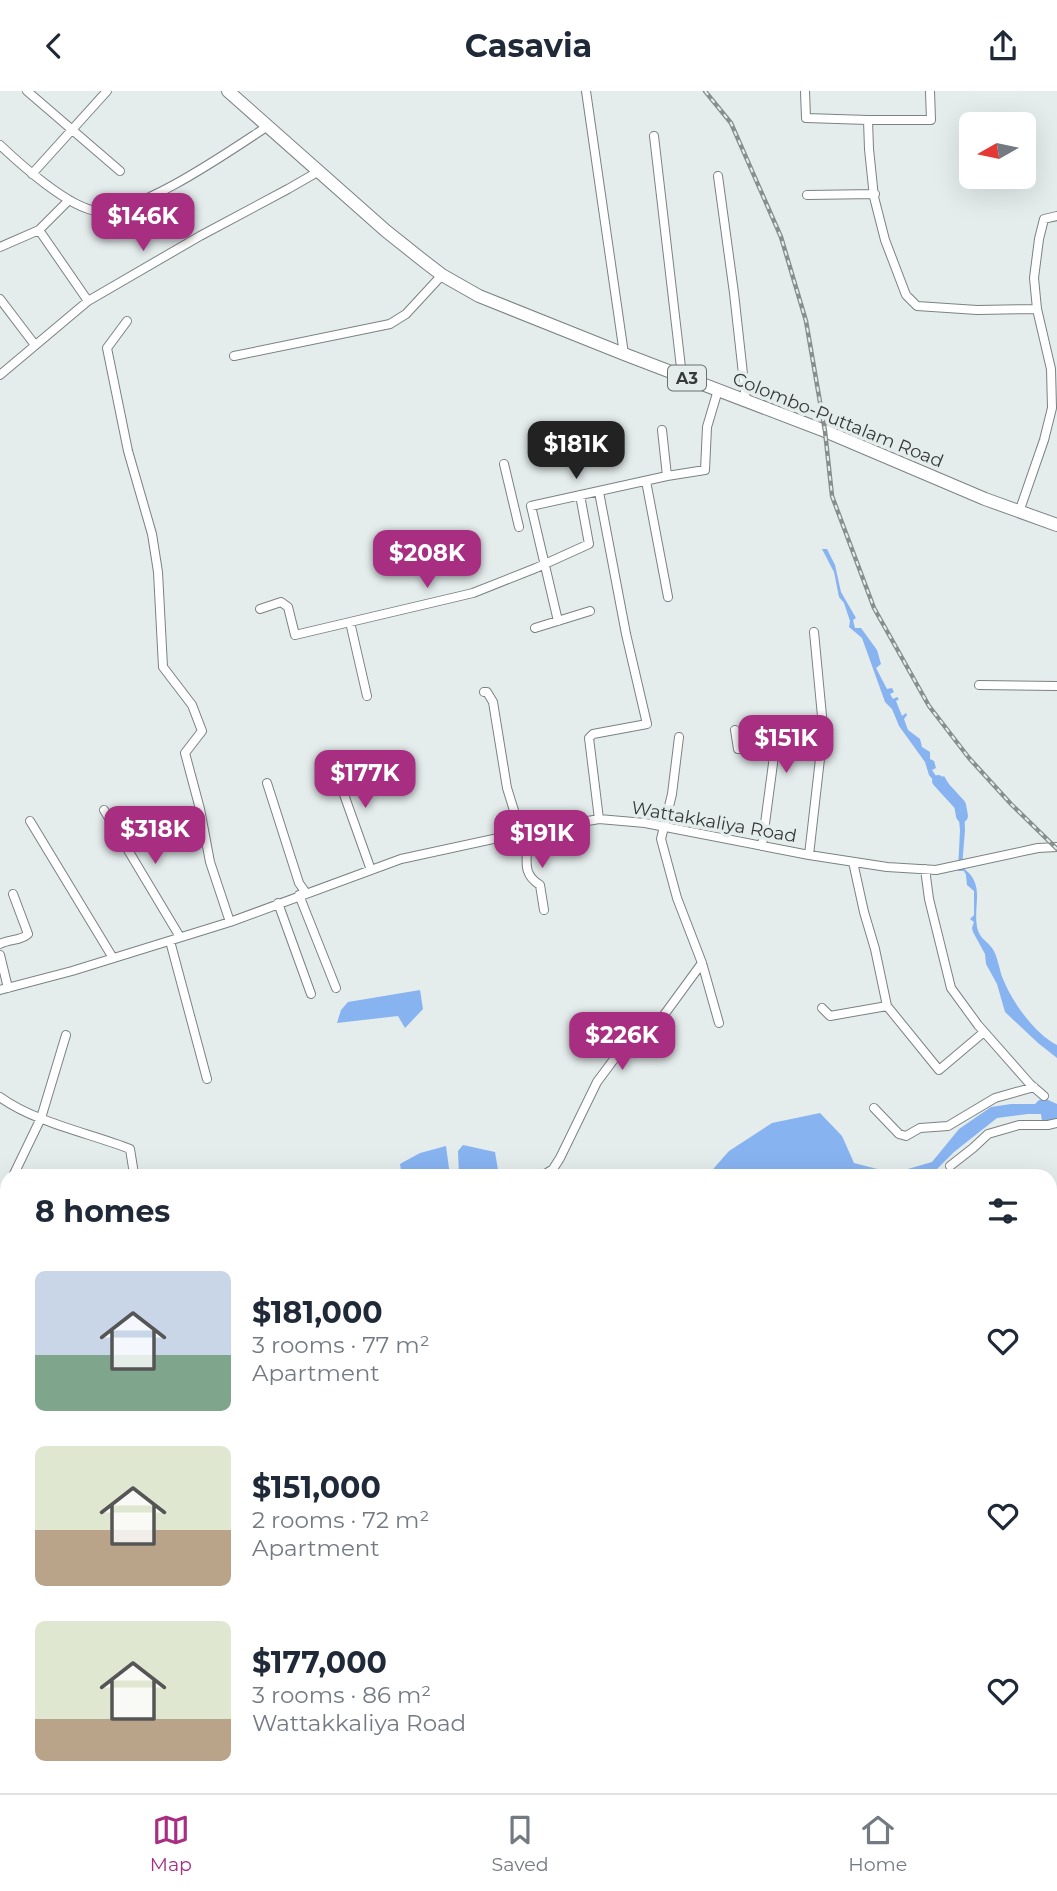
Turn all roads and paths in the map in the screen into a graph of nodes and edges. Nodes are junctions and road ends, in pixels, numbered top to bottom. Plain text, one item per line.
1 (27, 91) edge
2 (107, 91) edge
3 (228, 91) edge
4 (586, 91) edge
5 (805, 91) edge
6 (930, 91) edge
7 (868, 120) junction
8 (268, 126) junction
9 (72, 131) junction
10 (654, 136) dead end
11 (0, 145) edge
12 (318, 169) junction
13 (120, 171) dead end
14 (32, 174) junction
15 (718, 176) dead end
16 (875, 194) junction
17 (807, 195) dead end
18 (69, 200) junction
19 (1057, 216) edge
20 (39, 230) junction
21 (0, 247) edge
22 (442, 275) junction
23 (0, 299) edge
24 (88, 301) junction
25 (1037, 309) junction
26 (127, 321) dead end
27 (1057, 342) edge
28 (35, 345) junction
29 (1045, 345) junction
30 (624, 354) junction
31 (234, 356) dead end
32 (0, 375) edge
33 (682, 376) junction
34 (718, 390) junction
35 (746, 401) junction
36 (662, 430) dead end
37 (504, 464) dead end
38 (667, 476) junction
39 (646, 481) junction
40 (600, 492) junction
41 (580, 495) junction
42 (531, 506) junction
43 (515, 510) junction
44 (1019, 512) junction
45 (1057, 525) edge
46 (519, 527) dead end
47 (544, 563) junction
48 (668, 597) dead end
49 (260, 609) dead end
50 (590, 611) dead end
51 (558, 621) junction
52 (350, 622) junction
53 (535, 628) dead end
54 (814, 632) dead end
55 (979, 685) dead end
56 (1057, 686) edge
57 (484, 692) dead end
58 (367, 696) dead end
59 (735, 730) dead end
60 (679, 737) dead end
61 (332, 761) dead end
62 (267, 783) dead end
63 (104, 810) dead end
64 (598, 819) junction
65 (30, 821) dead end
66 (665, 827) junction
67 (523, 832) junction
68 (762, 846) junction
69 (1055, 849) edge
70 (809, 855) junction
71 (853, 862) junction
72 (925, 869) junction
73 (371, 870) junction
74 (13, 894) dead end
75 (303, 894) junction
76 (278, 903) junction
77 (544, 910) dead end
78 (230, 922) junction
79 (180, 937) junction
80 (170, 941) junction
81 (0, 944) edge
82 (0, 955) edge
83 (113, 958) junction
84 (702, 963) junction
85 (336, 988) dead end
86 (4, 989) edge
87 (310, 994) dead end
88 (887, 1006) junction
89 (822, 1008) dead end
90 (719, 1023) dead end
91 (984, 1032) junction
92 (66, 1035) dead end
93 (207, 1079) dead end
94 (1032, 1086) junction
95 (1044, 1096) dead end
96 (0, 1097) edge
97 (874, 1108) dead end
98 (41, 1118) junction
99 (1057, 1123) edge
100 (950, 1166) dead end
101 (16, 1169) edge
102 (133, 1169) edge
103 (553, 1169) edge

1 - 9 street
2 - 9 street
3 - 8 highway, Colombo-Puttalam Road / A3
4 - 30 street
5 - 7 street
6 - 7 street
7 - 16 street
8 - 12 highway, Colombo-Puttalam Road / A3
8 - 18 street
9 - 13 street
9 - 14 street
10 - 33 street
11 - 14 street
12 - 22 highway, Colombo-Puttalam Road / A3
12 - 24 street
14 - 18 street
15 - 35 street
16 - 17 street
16 - 25 street
18 - 20 street
19 - 25 street
20 - 21 street
20 - 24 street
22 - 30 highway, Colombo-Puttalam Road / A3
22 - 31 street
23 - 28 street
24 - 28 street
25 - 29 street
26 - 78 street
27 - 29 street
28 - 32 street
29 - 44 street
30 - 33 highway, Colombo-Puttalam Road / A3
33 - 34 highway, Colombo-Puttalam Road / A3
34 - 35 highway, Colombo-Puttalam Road / A3
34 - 38 street
35 - 44 highway, Colombo-Puttalam Road / A3
36 - 38 street
37 - 43 street
38 - 39 street
39 - 40 street
39 - 48 street
40 - 41 street
40 - 64 street
41 - 42 street
41 - 47 street
42 - 43 street
42 - 47 street
43 - 46 street
44 - 45 highway, Colombo-Puttalam Road / A3
47 - 51 street
47 - 52 street
49 - 52 street
50 - 51 street
51 - 53 street
52 - 58 street
54 - 70 street
55 - 56 street
57 - 67 street
59 - 68 street
60 - 66 street
61 - 73 street
62 - 75 street
63 - 79 street
64 - 66 street, Wattakkaliya Road
64 - 67 street, Wattakkaliya Road
65 - 83 street
66 - 68 street, Wattakkaliya Road
66 - 84 street
67 - 73 street, Wattakkaliya Road
67 - 77 street
68 - 70 street, Wattakkaliya Road
69 - 72 street, Wattakkaliya Road
70 - 71 street, Wattakkaliya Road
71 - 72 street, Wattakkaliya Road
71 - 88 street
72 - 91 street
73 - 75 street, Wattakkaliya Road
74 - 81 street
75 - 76 street, Wattakkaliya Road
75 - 85 street
76 - 78 street, Wattakkaliya Road
76 - 87 street
78 - 79 street, Wattakkaliya Road
79 - 80 street, Wattakkaliya Road
80 - 83 street, Wattakkaliya Road
80 - 93 street
82 - 86 street
83 - 86 street, Wattakkaliya Road
84 - 90 street
84 - 103 street
88 - 89 street
88 - 91 street
91 - 94 street
92 - 98 street
94 - 95 street
94 - 97 street
96 - 98 street
98 - 101 street
98 - 102 street
99 - 100 street

